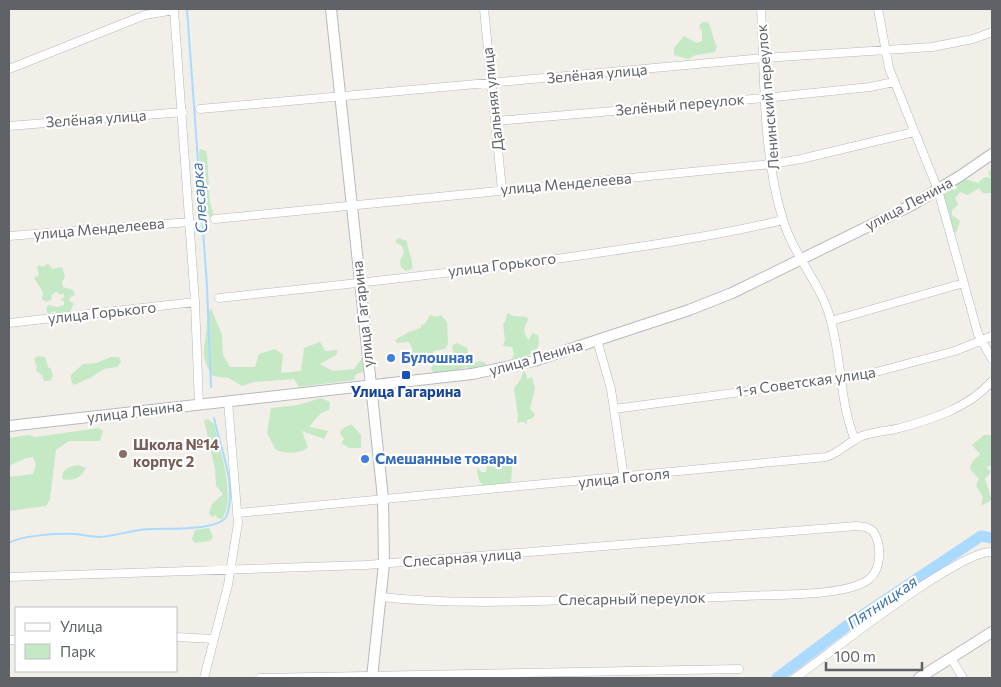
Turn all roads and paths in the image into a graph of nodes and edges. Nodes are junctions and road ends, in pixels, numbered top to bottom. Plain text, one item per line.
1 (174, 9) edge
2 (331, 9) edge
3 (484, 9) edge
4 (761, 9) edge
5 (878, 9) edge
6 (992, 32) edge
7 (884, 50) junction
8 (764, 58) junction
9 (9, 69) edge
10 (894, 82) junction
11 (492, 84) junction
12 (340, 97) junction
13 (765, 98) junction
14 (200, 109) dead end
15 (183, 112) junction
16 (496, 121) junction
17 (9, 126) edge
18 (914, 132) junction
19 (992, 154) edge
20 (772, 164) junction
21 (502, 190) junction
22 (938, 190) junction
23 (351, 204) junction
24 (215, 218) dead end
25 (783, 220) junction
26 (190, 222) junction
27 (9, 236) edge
28 (801, 259) junction
29 (360, 282) junction
30 (964, 284) junction
31 (219, 298) dead end
32 (195, 302) junction
33 (831, 321) junction
34 (9, 323) edge
35 (992, 336) edge
36 (597, 340) junction
37 (981, 341) junction
38 (992, 360) edge
39 (840, 379) junction
40 (992, 381) edge
41 (372, 385) junction
42 (228, 401) junction
43 (199, 404) junction
44 (614, 408) junction
45 (9, 426) edge
46 (855, 440) junction
47 (624, 478) junction
48 (383, 498) junction
49 (238, 513) junction
50 (992, 552) edge
51 (384, 564) junction
52 (231, 568) junction
53 (876, 570) joint
54 (9, 577) edge
55 (380, 597) junction
56 (992, 632) edge
57 (178, 637) edge
58 (214, 639) junction
59 (951, 658) junction
60 (739, 669) dead end
61 (372, 677) edge
62 (204, 678) edge
63 (260, 678) edge
64 (794, 678) edge
65 (920, 678) edge
66 (963, 678) edge

1 - 9 street
1 - 15 street
2 - 12 main road, улица Гагарина
3 - 11 street, Дальняя улица
4 - 8 street, Ленинский переулок
5 - 7 street
6 - 7 street, Зелёная улица
7 - 8 street, Зелёная улица
7 - 10 street
8 - 11 street, Зелёная улица
8 - 13 street, Ленинский переулок
10 - 13 street, Зелёный переулок
10 - 18 street
11 - 12 street, Зелёная улица
11 - 16 street, Дальняя улица
12 - 14 street, Зелёная улица
12 - 23 main road, улица Гагарина
13 - 16 street, Зелёный переулок
13 - 20 street, Ленинский переулок
15 - 17 street, Зелёная улица
15 - 26 street
16 - 21 street, Дальняя улица
18 - 20 street, улица Менделеева
18 - 22 street
19 - 22 main road, улица Ленина
20 - 21 street, улица Менделеева
20 - 25 street, Ленинский переулок
21 - 23 street, улица Менделеева
22 - 28 main road, улица Ленина
22 - 30 street
23 - 24 street, улица Менделеева
23 - 29 main road, улица Гагарина
25 - 28 street, Ленинский переулок
25 - 29 street, улица Горького
26 - 27 street, улица Менделеева
26 - 32 street
28 - 33 street, Ленинский переулок
28 - 36 main road, улица Ленина
29 - 31 street, улица Горького
29 - 41 main road, улица Гагарина
30 - 33 street
30 - 37 street
32 - 34 street, улица Горького
32 - 43 street
33 - 39 street, Ленинский переулок
35 - 37 street, 1-я Советская улица
36 - 41 main road, улица Ленина
36 - 44 street
37 - 38 street
37 - 39 street, 1-я Советская улица
39 - 44 street, 1-я Советская улица
39 - 46 street, Ленинский переулок
40 - 46 street, улица Гоголя
41 - 42 main road, улица Ленина
41 - 48 main road, улица Гагарина
42 - 43 main road, улица Ленина
42 - 49 street
43 - 45 main road, улица Ленина
44 - 47 street
46 - 47 street, улица Гоголя
47 - 48 street, улица Гоголя
48 - 49 street, улица Гоголя
48 - 51 main road, улица Гагарина
49 - 52 street
50 - 64 street
51 - 52 street, Слесарная улица
51 - 53 street, Слесарная улица
51 - 55 main road, улица Гагарина
52 - 54 street, Слесарная улица
52 - 58 street
53 - 55 street, Слесарный переулок
55 - 61 main road, улица Гагарина
56 - 59 main road
57 - 58 street
58 - 62 street
59 - 65 main road
59 - 66 street
60 - 61 street
61 - 63 street

